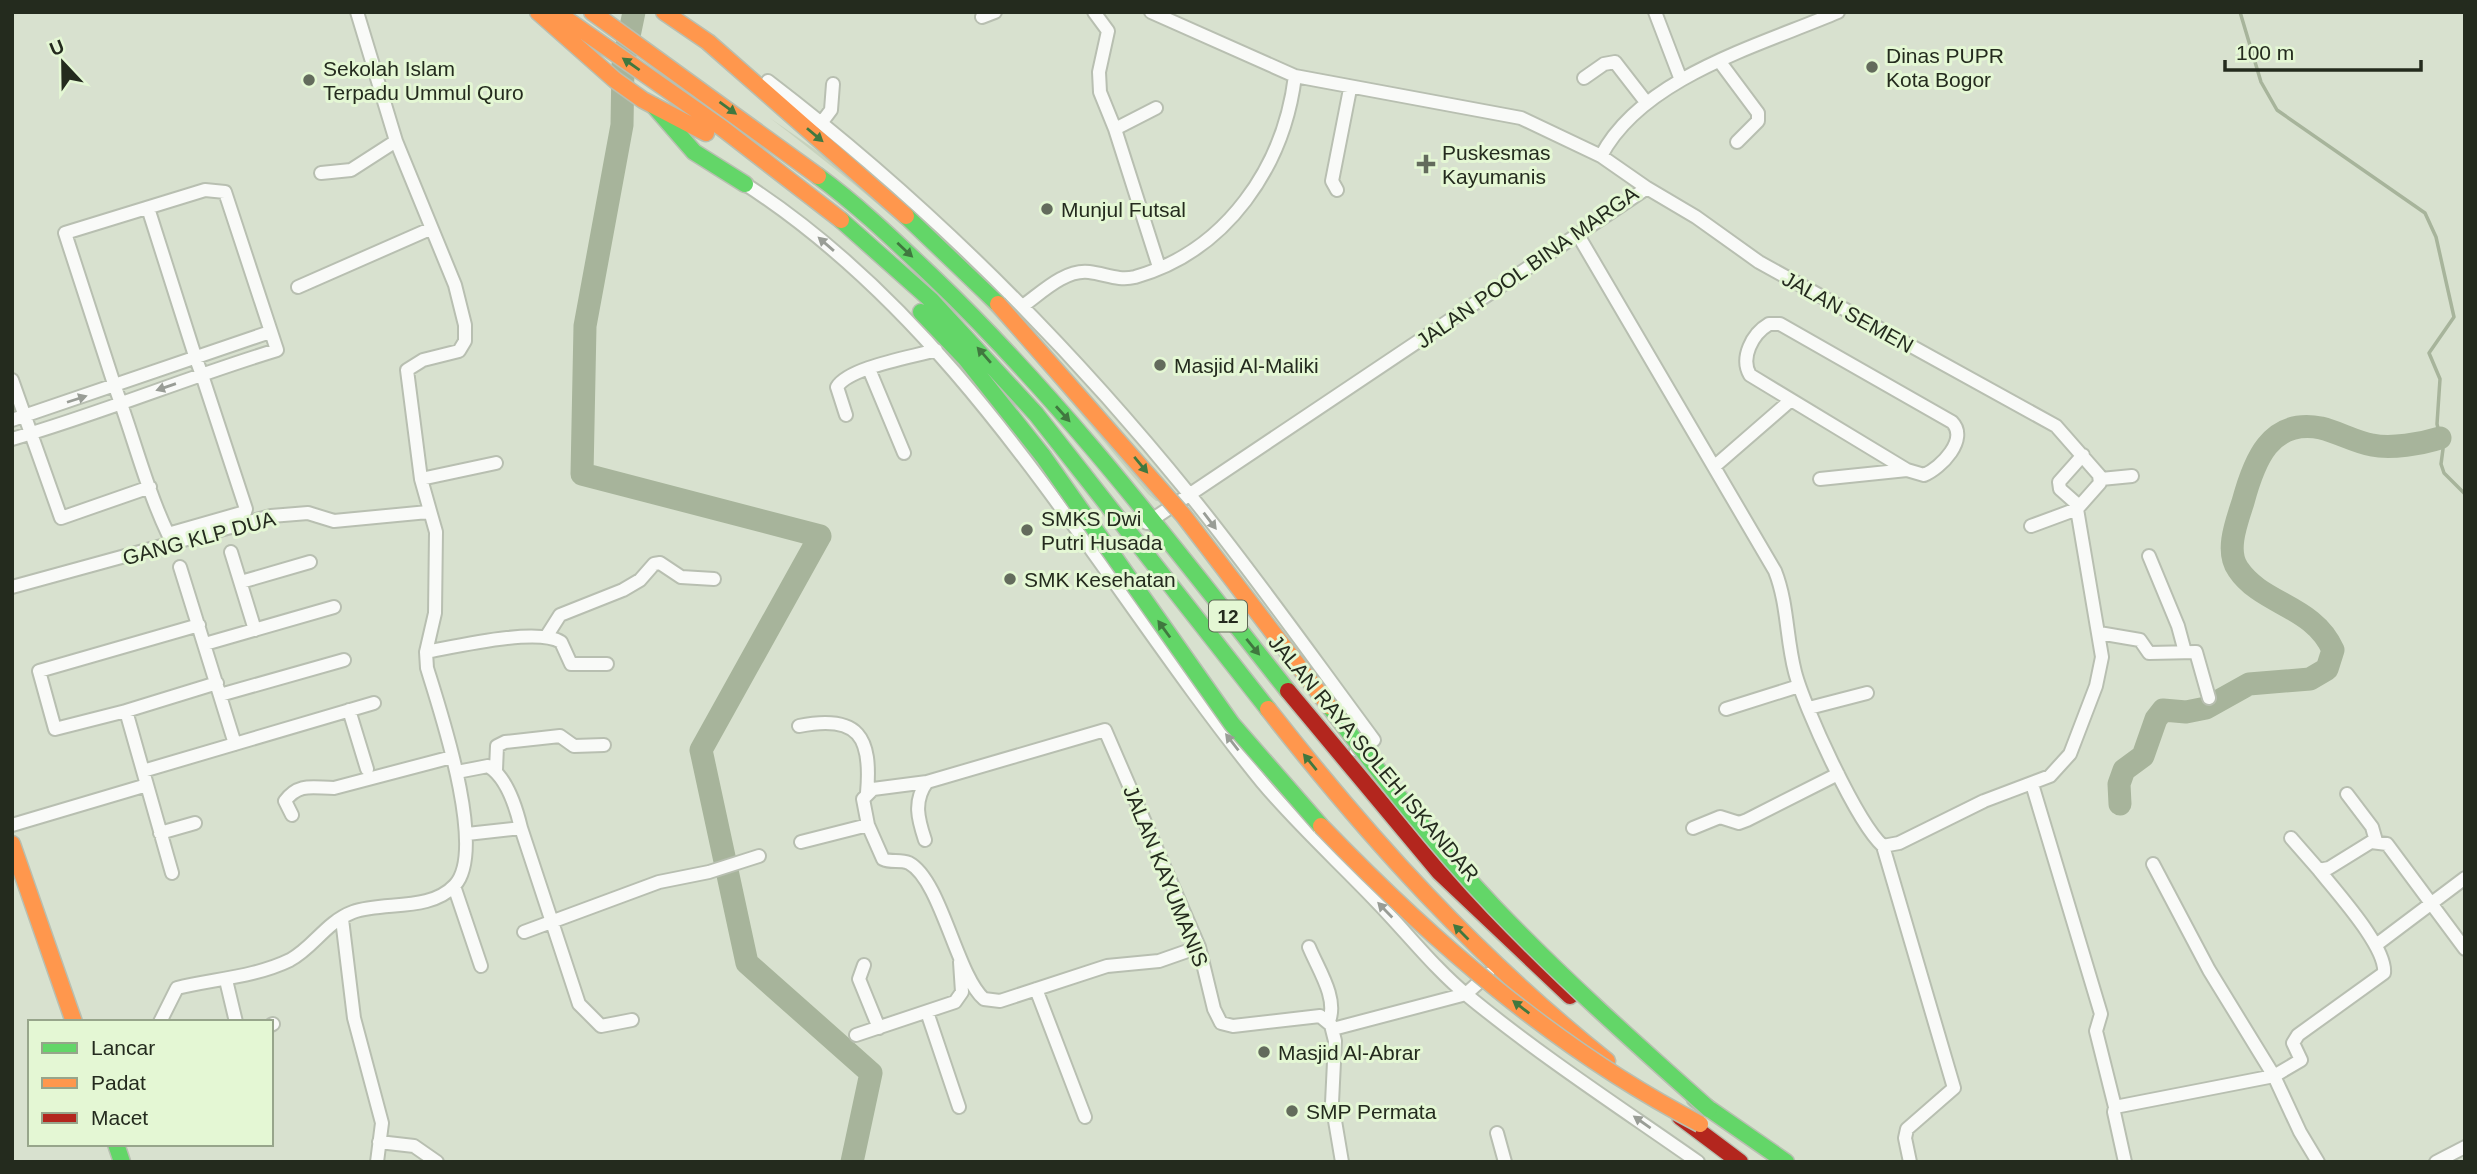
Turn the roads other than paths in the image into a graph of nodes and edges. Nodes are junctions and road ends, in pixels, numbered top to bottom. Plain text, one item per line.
1 (357, 12) edge
2 (538, 12) edge
3 (556, 12) edge
4 (592, 12) edge
5 (664, 12) edge
6 (1094, 12) edge
7 (1151, 12) edge
8 (1655, 12) edge
9 (1838, 12) edge
10 (1166, 15) edge
11 (706, 40) junction
12 (1720, 62) junction
13 (1295, 76) junction
14 (1584, 78) dead end
15 (1681, 80) junction
16 (833, 84) dead end
17 (1350, 89) junction
18 (648, 102) junction
19 (1646, 102) junction
20 (1156, 108) dead end
21 (822, 122) junction
22 (1115, 129) junction
23 (396, 141) junction
24 (1737, 142) dead end
25 (1601, 156) junction
26 (321, 173) dead end
27 (745, 184) joint
28 (1647, 188) junction
29 (1337, 190) dead end
30 (148, 208) junction
31 (430, 229) junction
32 (1578, 235) junction
33 (1159, 267) junction
34 (298, 287) dead end
35 (1024, 305) junction
36 (270, 332) junction
37 (936, 350) junction
38 (196, 359) junction
39 (869, 369) junction
40 (202, 375) junction
41 (12, 380) edge
42 (116, 387) junction
43 (1791, 400) junction
44 (121, 402) junction
45 (26, 415) junction
46 (845, 415) dead end
47 (12, 420) edge
48 (32, 433) junction
49 (12, 439) edge
50 (904, 453) dead end
51 (2083, 455) junction
52 (496, 463) dead end
53 (1715, 466) junction
54 (1907, 470) junction
55 (2132, 476) dead end
56 (421, 479) junction
57 (1820, 479) dead end
58 (2101, 479) junction
59 (150, 487) junction
60 (1191, 496) junction
61 (2077, 507) junction
62 (428, 512) junction
63 (1153, 519) junction
64 (2031, 526) dead end
65 (1131, 533) junction
66 (232, 552) dead end
67 (2149, 556) dead end
68 (310, 562) dead end
69 (180, 567) dead end
70 (713, 579) dead end
71 (241, 582) junction
72 (12, 587) edge
73 (334, 607) dead end
74 (199, 625) junction
75 (256, 630) junction
76 (2099, 633) junction
77 (546, 637) junction
78 (205, 644) junction
79 (426, 652) junction
80 (2185, 652) junction
81 (344, 660) dead end
82 (607, 664) dead end
83 (1799, 686) junction
84 (219, 689) junction
85 (1867, 693) dead end
86 (2209, 698) dead end
87 (374, 703) dead end
88 (1809, 708) junction
89 (1726, 709) dead end
90 (349, 710) junction
91 (126, 711) junction
92 (799, 726) dead end
93 (235, 744) junction
94 (604, 745) dead end
95 (452, 757) junction
96 (1343, 757) junction
97 (367, 769) dead end
98 (496, 770) junction
99 (143, 771) junction
100 (457, 772) junction
101 (1838, 774) junction
102 (927, 782) junction
103 (2032, 784) junction
104 (146, 785) junction
105 (867, 793) junction
106 (2347, 794) dead end
107 (292, 815) dead end
108 (195, 823) dead end
109 (12, 825) edge
110 (868, 825) junction
111 (521, 828) junction
112 (1693, 828) dead end
113 (160, 833) junction
114 (467, 834) junction
115 (2291, 838) dead end
116 (925, 840) dead end
117 (2376, 841) junction
118 (801, 842) dead end
119 (12, 844) edge
120 (1882, 846) junction
121 (759, 856) dead end
122 (2152, 864) dead end
123 (2319, 870) junction
124 (172, 873) dead end
125 (2465, 878) edge
126 (454, 886) junction
127 (2431, 905) junction
128 (342, 919) junction
129 (552, 922) junction
130 (524, 932) dead end
131 (2376, 945) junction
132 (1199, 947) junction
133 (1308, 947) dead end
134 (2465, 949) edge
135 (961, 957) junction
136 (864, 965) dead end
137 (481, 966) dead end
138 (1495, 967) junction
139 (226, 980) junction
140 (1036, 989) junction
141 (1466, 994) junction
142 (927, 1012) junction
143 (73, 1020) edge
144 (161, 1020) edge
145 (236, 1020) edge
146 (632, 1020) dead end
147 (1331, 1025) junction
148 (879, 1028) junction
149 (1609, 1031) junction
150 (856, 1035) dead end
151 (1592, 1049) junction
152 (2274, 1076) junction
153 (959, 1107) dead end
154 (2115, 1107) junction
155 (1085, 1117) dead end
156 (1497, 1133) dead end
157 (379, 1142) junction
158 (2465, 1147) edge
159 (377, 1162) edge
160 (436, 1162) edge
161 (1341, 1162) edge
162 (1505, 1162) edge
163 (1698, 1162) edge
164 (1740, 1162) edge
165 (1755, 1162) edge
166 (1779, 1162) edge
167 (1786, 1162) edge
168 (1910, 1162) edge
169 (2125, 1162) edge
170 (2318, 1162) edge
171 (2436, 1162) edge

1 - 23 street
2 - 18 main road
65 -> 3 main road, 12
4 -> 63 main road, JALAN RAYA SOLEH ISKANDAR / 12
5 - 11 main road
6 - 22 street
7 - 10 street, JALAN POOL BINA MARGA
8 - 15 street
9 - 12 street
10 - 13 street, JALAN POOL BINA MARGA
11 - 21 street
11 -> 166 main road, bridge
12 - 15 street
12 - 24 street
13 - 17 street, JALAN POOL BINA MARGA
13 - 33 street
14 - 19 street
15 - 19 street
16 - 21 street
17 - 25 street, JALAN POOL BINA MARGA
17 - 29 street
18 - 27 main road
165 -> 18 main road, bridge
19 - 25 street
20 - 22 street
21 - 35 street
22 - 33 street
23 - 26 street
23 - 31 street
25 - 28 street, JALAN POOL BINA MARGA
37 -> 27 street
28 - 32 street, JALAN POOL BINA MARGA
28 - 51 street, JALAN SEMEN
30 - 36 street
30 - 38 street
30 - 42 street
31 - 34 street
31 - 56 street
32 - 53 street
32 - 60 street, JALAN POOL BINA MARGA
33 - 35 street
35 - 60 street
36 - 38 street
36 - 40 street
37 - 39 street
141 -> 37 street
38 - 40 street
38 - 42 street
39 - 46 street
39 - 50 street
40 -> 44 street
40 - 59 street
41 - 45 street
42 - 44 street
45 -> 42 street
43 - 53 street
43 - 54 street
43 - 54 street
44 - 48 street
44 - 59 street
45 - 47 street
45 - 48 street
48 - 49 street
48 - 59 street
51 - 58 street, JALAN SEMEN
51 - 61 street
52 - 56 street
53 - 83 street
54 - 57 street
55 - 58 street
56 - 62 street
58 - 61 street
60 - 63 street, JALAN POOL BINA MARGA
60 -> 96 street
61 - 64 street
61 - 76 street
62 - 72 street, GANG KLP DUA
62 - 79 street
63 - 65 street, JALAN POOL BINA MARGA
63 -> 96 main road, JALAN RAYA SOLEH ISKANDAR / 12
138 -> 65 main road, 12
66 - 71 street
67 - 80 street
68 - 71 street
69 - 74 street
70 - 77 street
71 - 75 street
73 - 75 street
74 - 78 street
74 - 91 street
75 - 78 street
76 - 80 street
76 - 103 street
77 - 79 street
77 - 82 street
78 - 84 street
79 - 95 street
80 - 86 street
81 - 84 street
83 - 88 street
83 - 89 street
84 - 91 street
84 - 93 street
85 - 88 street
87 - 90 street
88 - 101 street
90 - 93 street
90 - 97 street
91 - 99 street
92 - 105 street
93 - 99 street
94 - 98 street
95 - 100 street
95 - 107 street
96 - 149 main road, JALAN RAYA SOLEH ISKANDAR / 12
98 - 100 street
98 - 111 street
99 - 104 street
100 - 114 street
101 - 112 street
101 - 120 street
102 - 105 street
102 - 116 street
102 - 132 street, JALAN KAYUMANIS
103 - 120 street
103 - 154 street
104 - 109 street
104 - 113 street
105 - 110 street
106 - 117 street
108 - 113 street
110 - 118 street
110 - 135 street
111 - 114 street
111 - 129 street
113 - 124 street
114 - 126 street
115 - 123 street
117 - 123 street
117 - 127 street
119 - 143 main road
120 - 168 street
121 - 129 street
122 - 152 street
123 - 131 street
125 - 127 street
126 - 128 street
126 - 137 street
127 - 131 street
127 - 134 street
128 - 139 street
128 - 157 street
129 - 130 street
129 - 146 street
131 - 152 street
132 - 140 street
132 - 147 street, JALAN KAYUMANIS
133 - 147 street
135 - 140 street
135 - 142 street
136 - 148 street
138 - 141 street
138 - 151 main road, 12
139 - 144 street
139 - 145 street
140 - 155 street
141 - 147 street
163 -> 141 street
142 - 148 street
142 - 153 street
147 - 161 street
148 - 150 street
149 - 151 main road
149 - 167 main road, JALAN RAYA SOLEH ISKANDAR / 12
151 - 164 main road, 12
152 - 154 street
152 - 170 street
154 - 169 street
156 - 162 street
157 - 159 street
157 - 160 street
158 - 171 street

